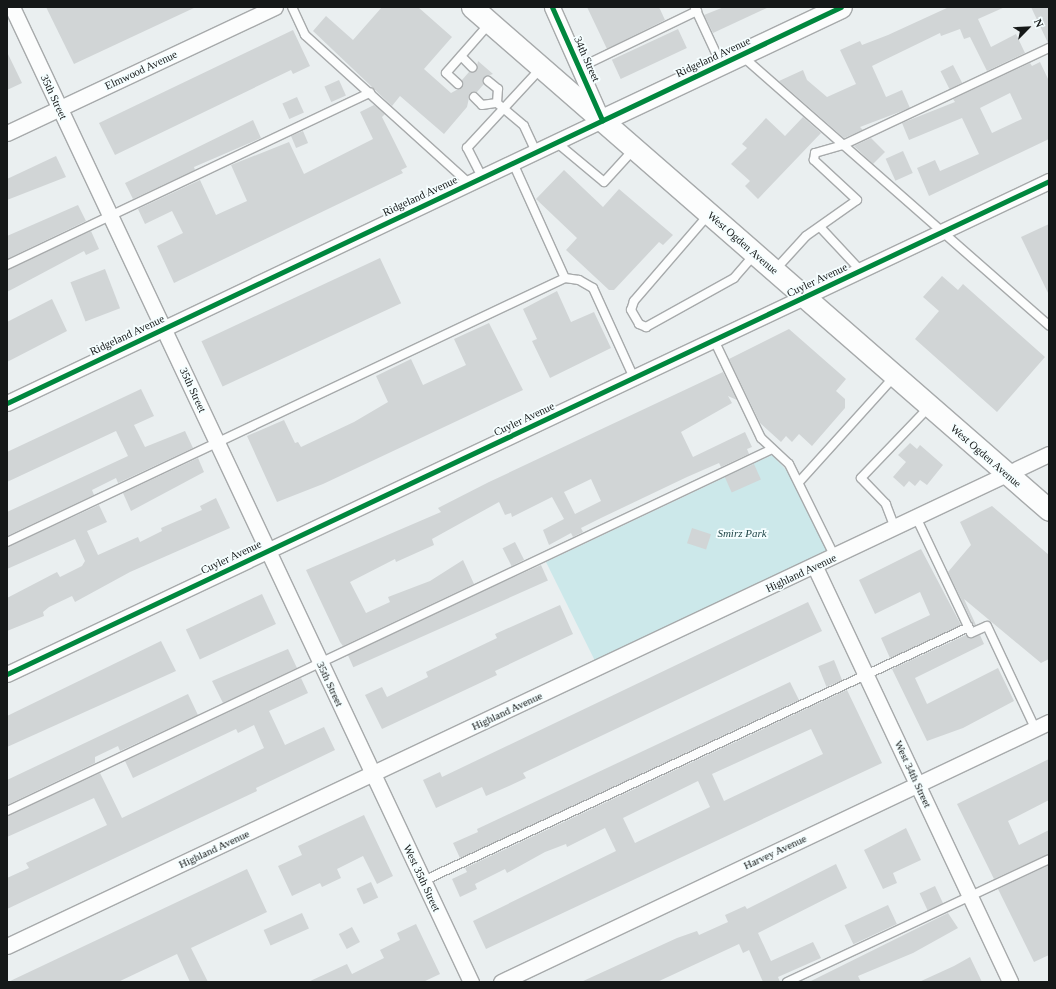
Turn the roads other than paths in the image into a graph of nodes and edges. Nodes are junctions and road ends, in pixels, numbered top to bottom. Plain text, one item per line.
1 (12, 7) edge
2 (275, 7) edge
3 (292, 7) edge
4 (472, 7) edge
5 (552, 7) edge
6 (696, 9) edge
7 (830, 9) edge
8 (490, 23) junction
9 (1049, 48) edge
10 (741, 55) junction
11 (461, 56) junction
12 (721, 64) junction
13 (472, 67) dead end
14 (580, 67) junction
15 (541, 68) junction
16 (488, 81) dead end
17 (458, 84) dead end
18 (370, 93) junction
19 (474, 97) dead end
20 (500, 106) junction
21 (59, 109) junction
22 (602, 120) junction
23 (7, 134) edge
24 (556, 142) junction
25 (843, 145) junction
26 (634, 148) junction
27 (536, 152) junction
28 (512, 163) junction
29 (476, 180) junction
30 (1049, 181) edge
31 (709, 214) junction
32 (110, 217) junction
33 (820, 227) junction
34 (943, 232) junction
35 (755, 254) junction
36 (7, 265) edge
37 (775, 271) junction
38 (861, 271) junction
39 (565, 278) junction
40 (805, 297) junction
41 (1046, 318) edge
42 (1049, 326) edge
43 (164, 328) junction
44 (714, 340) junction
45 (895, 376) junction
46 (634, 378) junction
47 (7, 403) edge
48 (929, 406) junction
49 (218, 442) junction
50 (772, 449) junction
51 (1049, 454) edge
52 (1006, 474) junction
53 (799, 482) junction
54 (1049, 510) edge
55 (916, 517) junction
56 (895, 528) junction
57 (7, 542) edge
58 (268, 551) junction
59 (835, 557) junction
60 (815, 567) junction
61 (969, 627) junction
62 (320, 663) junction
63 (7, 674) edge
64 (866, 675) junction
65 (1049, 722) edge
66 (1035, 728) junction
67 (373, 774) junction
68 (917, 784) junction
69 (7, 811) edge
70 (1049, 859) edge
71 (423, 881) junction
72 (970, 896) junction
73 (7, 946) edge
74 (471, 982) edge
75 (501, 982) edge
76 (787, 982) edge
77 (1010, 982) edge

1 - 21 street, 35th Street
2 - 21 street, Elmwood Avenue
3 - 18 lane
4 - 8 main road, West Ogden Avenue
5 - 14 street, 34th Street
6 - 12 lane
6 - 14 lane
7 - 10 main road, Ridgeland Avenue
8 - 11 lane
8 - 15 main road, West Ogden Avenue
9 - 25 lane
10 - 12 main road, Ridgeland Avenue
10 - 25 lane
11 - 13 lane
11 - 17 lane
12 - 22 main road, Ridgeland Avenue
14 - 22 street, 34th Street
15 - 20 lane
15 - 22 main road, West Ogden Avenue
16 - 20 lane
18 - 29 lane
18 - 32 lane
19 - 20 lane
20 - 27 lane
20 - 29 lane
21 - 23 street, Elmwood Avenue
21 - 32 street, 35th Street
22 - 24 street, Ridgeland Avenue
22 - 26 main road, West Ogden Avenue
24 - 26 lane
24 - 27 street, Ridgeland Avenue
25 - 33 lane
25 - 34 lane
26 - 31 main road, West Ogden Avenue
27 - 28 street, Ridgeland Avenue
28 - 29 street, Ridgeland Avenue
28 - 39 lane
29 - 43 street, Ridgeland Avenue
30 - 34 street, Cuyler Avenue
31 - 35 main road, West Ogden Avenue
31 - 35 lane
32 - 36 lane
32 - 43 street, 35th Street
33 - 37 lane
33 - 38 lane
34 - 38 street, Cuyler Avenue
34 - 41 lane
35 - 37 main road, West Ogden Avenue
37 - 40 main road, West Ogden Avenue
38 - 40 street, Cuyler Avenue
39 - 46 lane
39 - 49 lane
40 - 44 street, Cuyler Avenue
40 - 45 main road, West Ogden Avenue
41 - 42 lane
43 - 47 street, Ridgeland Avenue
43 - 49 street, 35th Street
44 - 46 street, Cuyler Avenue
44 - 50 lane
45 - 48 main road, West Ogden Avenue
45 - 53 lane
46 - 58 street, Cuyler Avenue
48 - 52 main road, West Ogden Avenue
48 - 56 lane
49 - 57 lane
49 - 58 street, 35th Street
50 - 53 lane
50 - 62 lane
51 - 52 street, Highland Avenue
52 - 54 main road, West Ogden Avenue
52 - 55 street, Highland Avenue
53 - 59 lane
55 - 56 street, Highland Avenue
55 - 61 lane
56 - 59 street, Highland Avenue
58 - 62 street, 35th Street
58 - 63 street, Cuyler Avenue
59 - 60 street, Highland Avenue
60 - 64 street, West 34th Street
60 - 67 street, Highland Avenue
61 - 64 lane
61 - 66 lane
62 - 67 street, 35th Street
62 - 69 lane
64 - 68 street, West 34th Street
64 - 71 lane
65 - 66 street, Harvey Avenue
66 - 68 street, Harvey Avenue
67 - 71 street, West 35th Street
67 - 73 street, Highland Avenue
68 - 72 street, West 34th Street
68 - 75 street, Harvey Avenue
70 - 72 lane
71 - 74 street, West 35th Street
72 - 76 lane
72 - 77 street, West 34th Street

